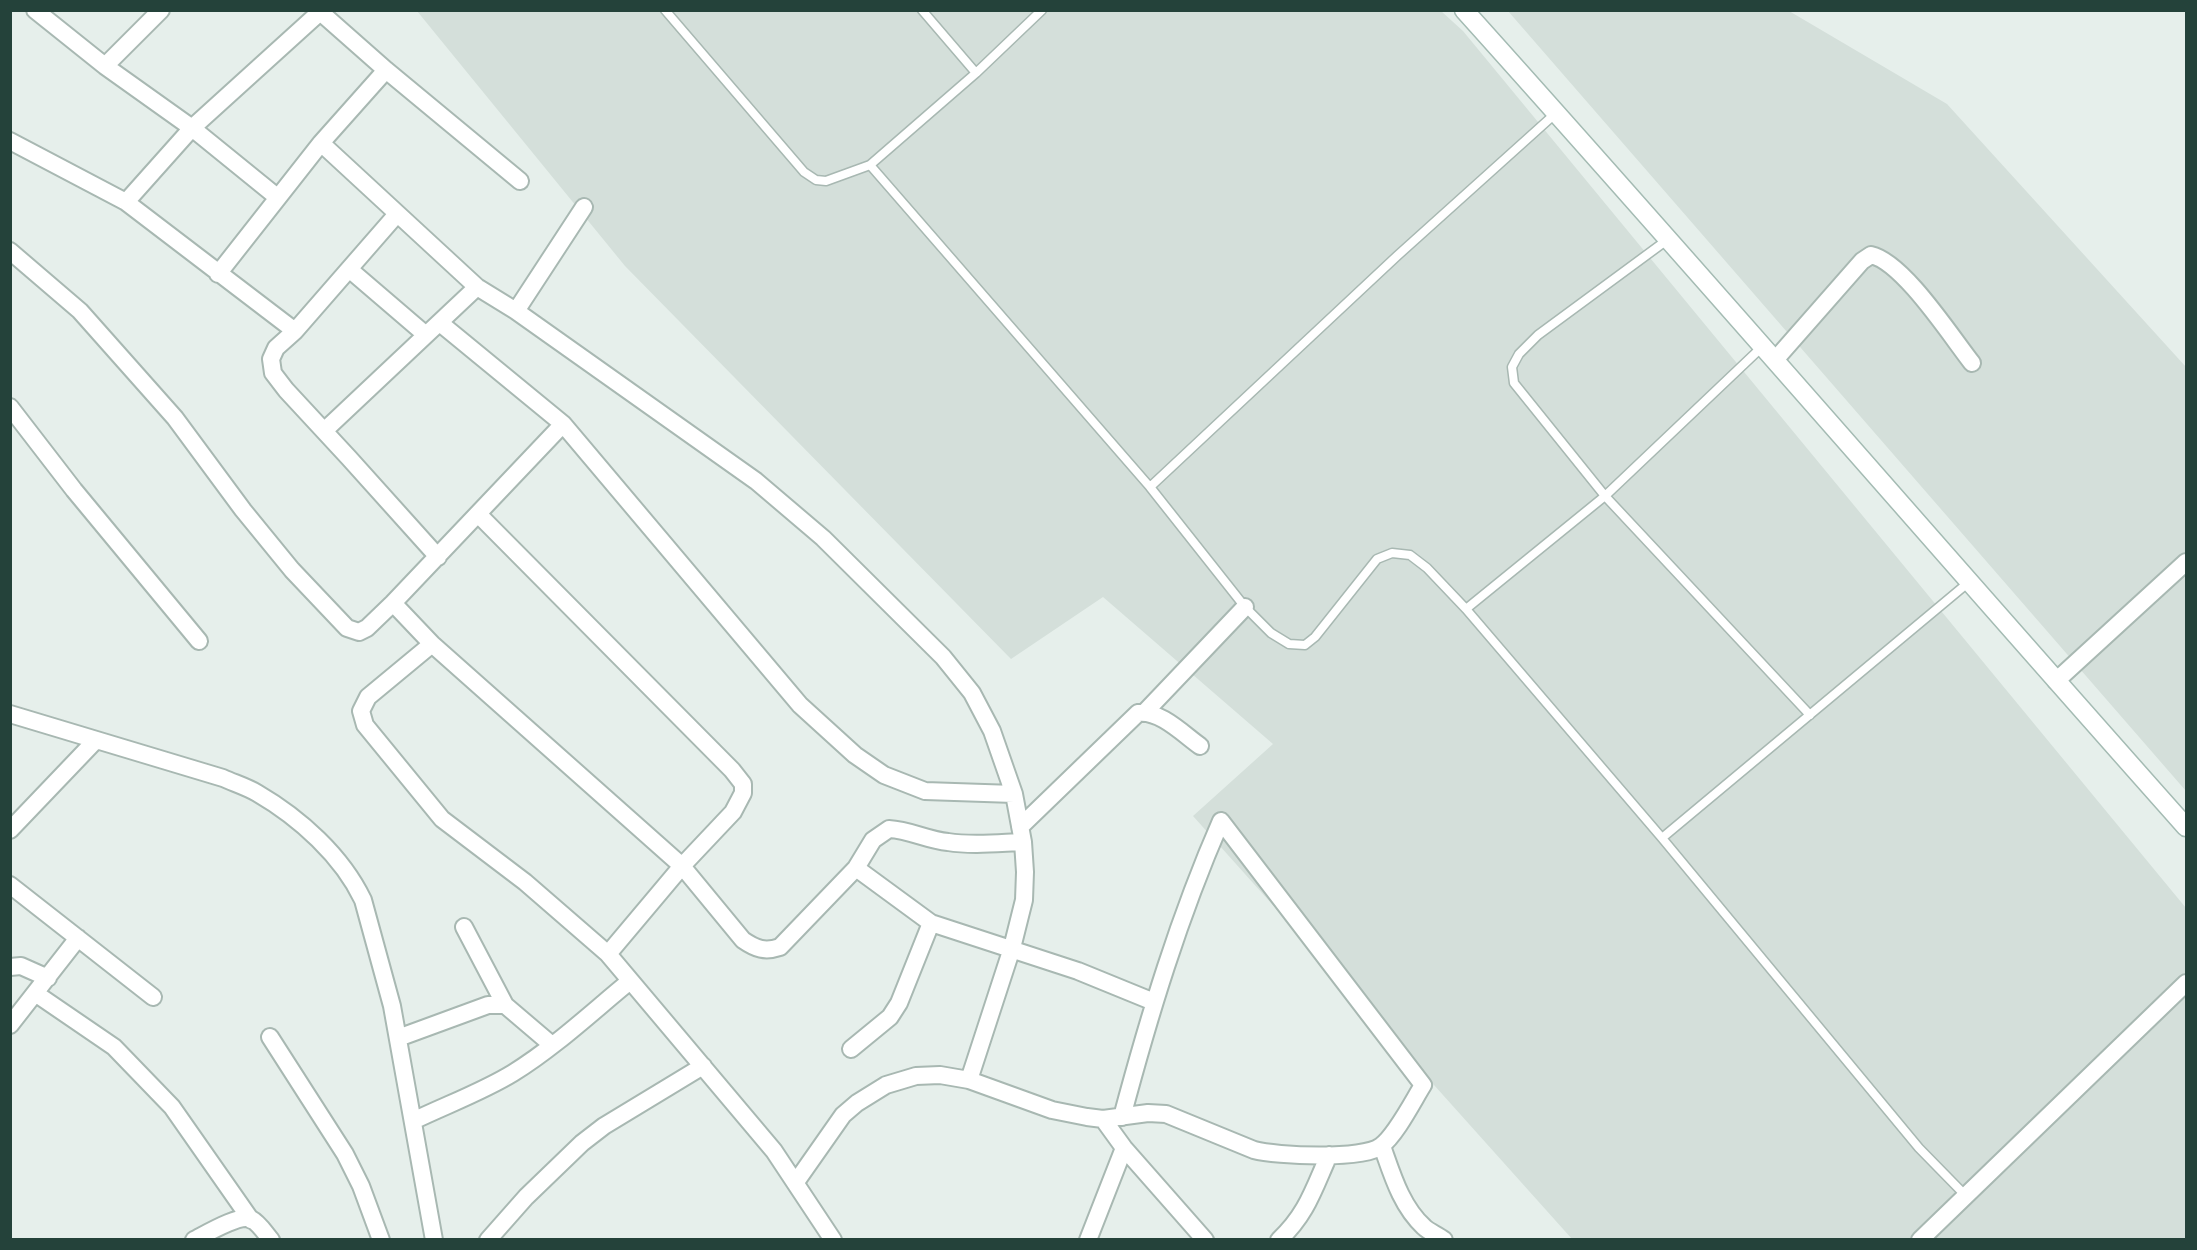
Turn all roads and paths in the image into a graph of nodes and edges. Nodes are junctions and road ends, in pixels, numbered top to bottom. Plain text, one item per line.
1 (35, 10) edge
2 (161, 10) edge
3 (665, 10) edge
4 (922, 10) edge
5 (1042, 10) edge
6 (1464, 10) edge
7 (319, 11) edge
8 (105, 66) junction
9 (386, 70) junction
10 (976, 73) junction
11 (1556, 113) junction
12 (192, 128) junction
13 (10, 141) edge
14 (321, 143) junction
15 (870, 165) junction
16 (520, 181) dead end
17 (277, 197) junction
18 (126, 202) junction
19 (584, 207) dead end
20 (397, 214) junction
21 (1667, 240) junction
22 (10, 250) edge
23 (349, 269) junction
24 (218, 274) junction
25 (477, 287) junction
26 (516, 311) junction
27 (440, 323) junction
28 (295, 331) junction
29 (426, 335) junction
30 (1763, 346) junction
31 (1775, 360) junction
32 (1972, 363) dead end
33 (10, 407) edge
34 (563, 424) junction
35 (324, 431) junction
36 (1150, 487) junction
37 (1605, 496) junction
38 (478, 514) junction
39 (438, 557) junction
40 (2187, 562) edge
41 (1969, 582) junction
42 (393, 603) junction
43 (1245, 607) junction
44 (1466, 609) junction
45 (199, 640) dead end
46 (432, 644) junction
47 (2056, 681) junction
48 (1145, 712) junction
49 (10, 714) edge
50 (1810, 715) junction
51 (96, 740) junction
52 (1200, 746) dead end
53 (1014, 794) junction
54 (12, 824) edge
55 (2187, 827) edge
56 (1021, 835) junction
57 (1662, 838) junction
58 (682, 866) junction
59 (856, 868) junction
60 (10, 885) edge
61 (931, 923) junction
62 (464, 927) dead end
63 (78, 938) junction
64 (1012, 948) junction
65 (608, 954) junction
66 (10, 967) edge
67 (48, 978) junction
68 (630, 981) junction
69 (2187, 983) edge
70 (35, 993) junction
71 (153, 997) dead end
72 (1154, 1002) junction
73 (505, 1005) junction
74 (10, 1025) edge
75 (270, 1037) dead end
76 (398, 1038) junction
77 (552, 1045) junction
78 (851, 1049) dead end
79 (703, 1066) junction
80 (969, 1080) junction
81 (1122, 1117) junction
82 (1103, 1119) junction
83 (413, 1121) junction
84 (1382, 1146) junction
85 (1124, 1148) junction
86 (1329, 1155) junction
87 (796, 1182) junction
88 (1967, 1197) junction
89 (251, 1220) junction
90 (194, 1239) edge
91 (271, 1239) edge
92 (381, 1239) edge
93 (434, 1239) edge
94 (488, 1239) edge
95 (833, 1239) edge
96 (1088, 1239) edge
97 (1205, 1239) edge
98 (1279, 1239) edge
99 (1444, 1239) edge
100 (1920, 1239) edge

1 - 8 street
2 - 8 street
3 - 15 lane
4 - 10 lane
5 - 10 lane
6 - 11 street
7 - 9 street
7 - 12 street
8 - 12 street
9 - 14 street
9 - 16 street
10 - 15 lane
11 - 21 street
11 - 36 lane
12 - 17 street
12 - 18 street
13 - 18 street
14 - 17 street
14 - 20 street
15 - 36 lane
17 - 24 street
18 - 24 street
19 - 26 street
20 - 23 street
20 - 25 street
21 - 30 street
21 - 37 lane
22 - 42 street
23 - 28 street
23 - 29 street
24 - 28 street
25 - 26 street
25 - 27 street
26 - 53 street
27 - 29 street
27 - 34 street
28 - 35 street
29 - 35 street
30 - 31 street
30 - 37 lane
31 - 32 street
31 - 41 street
33 - 45 street
34 - 38 street
34 - 53 street
35 - 39 street
36 - 43 lane
37 - 44 lane
37 - 50 lane
38 - 39 street
38 - 58 street
39 - 42 street
40 - 47 street
41 - 47 street
41 - 50 lane
42 - 46 street
43 - 44 lane
43 - 48 street
44 - 57 lane
46 - 58 street
46 - 65 street
47 - 55 street
48 - 52 street
48 - 56 street
49 - 51 street
50 - 57 lane
51 - 54 street
51 - 76 street
53 - 56 street
56 - 59 street
56 - 64 street
57 - 88 lane
58 - 59 street
58 - 65 street
59 - 61 street
60 - 63 street
61 - 64 street
61 - 78 street
62 - 73 street
63 - 67 street
63 - 71 street
64 - 72 street
64 - 80 street
65 - 68 street
66 - 67 street
67 - 70 street
68 - 77 street
68 - 79 street
69 - 88 street
70 - 74 street
70 - 89 street
72 - 81 street
72 - 84 street
73 - 76 street
73 - 77 street
75 - 92 street
76 - 83 street
77 - 83 street
79 - 87 street
79 - 94 street
80 - 82 street
80 - 87 street
81 - 82 street
81 - 86 street
82 - 85 street
83 - 93 street
84 - 86 street
84 - 99 street
85 - 96 street
85 - 97 street
86 - 98 street
87 - 95 street
88 - 100 street
89 - 90 street
89 - 91 street

